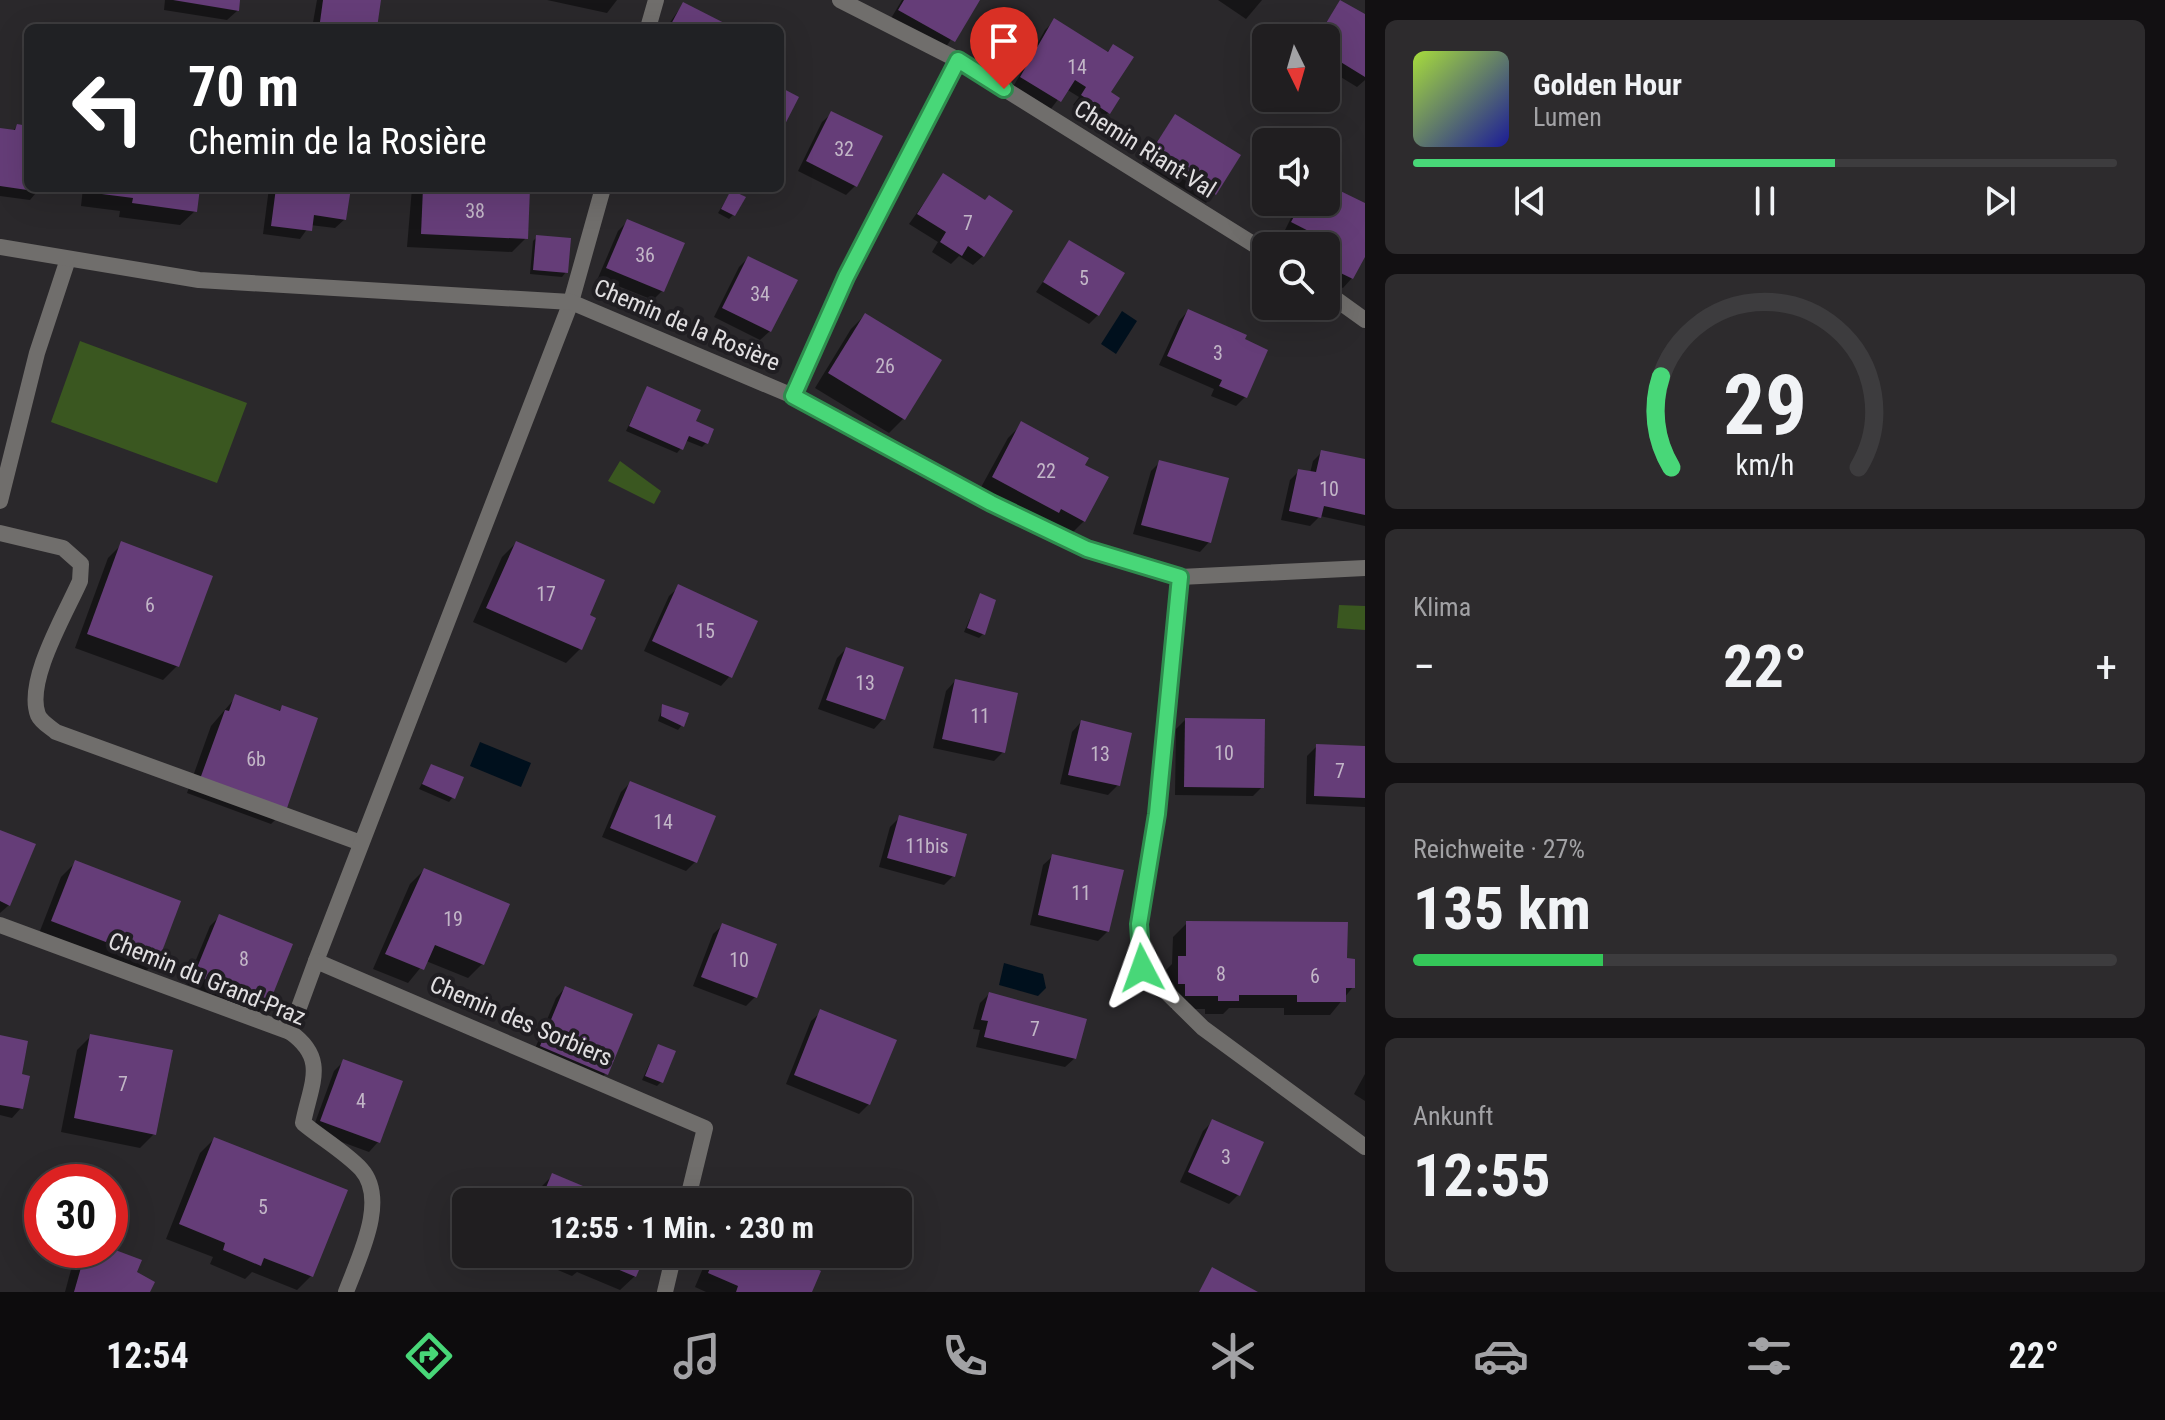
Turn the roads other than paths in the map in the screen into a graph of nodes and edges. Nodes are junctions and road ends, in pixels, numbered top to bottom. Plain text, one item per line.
1 (656, 0) edge
2 (840, 0) edge
3 (649, 24) edge
4 (958, 60) junction
5 (602, 192) edge
6 (1252, 243) edge
7 (0, 247) edge
8 (68, 259) junction
9 (571, 302) junction
10 (1340, 302) edge
11 (1365, 320) edge
12 (793, 396) junction
13 (0, 501) edge
14 (0, 533) edge
15 (1365, 568) edge
16 (1180, 577) junction
17 (361, 843) junction
18 (0, 925) edge
19 (316, 961) junction
20 (290, 1032) junction
21 (1365, 1147) edge
22 (690, 1188) edge
23 (671, 1268) edge
24 (346, 1292) edge
25 (665, 1292) edge

1 - 3 street
2 - 4 street, Chemin Riant-Val
4 - 6 street, Chemin Riant-Val
4 - 12 street
5 - 9 street, Chemin de la Rosière
7 - 8 street, Chemin de la Rosière
8 - 9 street, Chemin de la Rosière
8 - 13 street
9 - 12 street, Chemin de la Rosière
9 - 17 street, Chemin de la Rosière
10 - 11 street
12 - 16 street, Chemin de la Rosière
14 - 17 street
15 - 16 street, Chemin de la Rosière
16 - 21 street
17 - 19 street, Chemin de la Rosière
18 - 20 street, Chemin du Grand-Praz
19 - 20 street
19 - 22 street, Chemin des Sorbiers
20 - 24 street, Chemin du Grand-Praz
23 - 25 street

